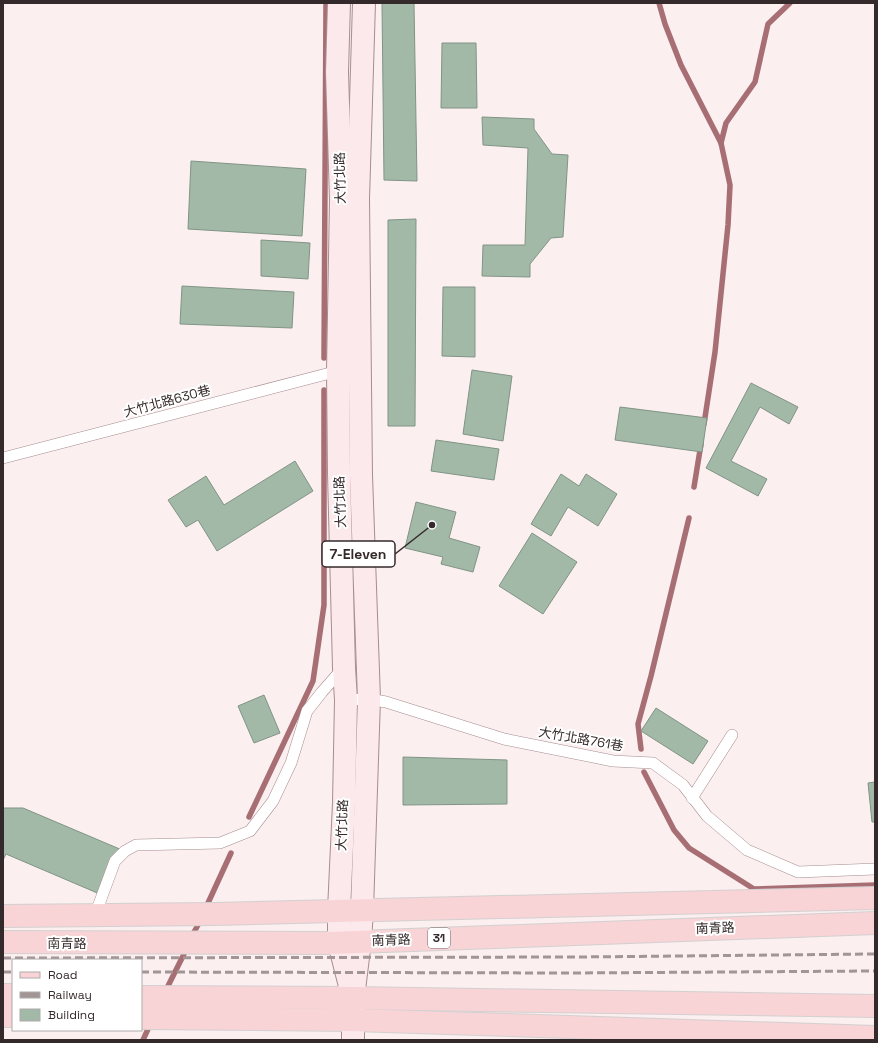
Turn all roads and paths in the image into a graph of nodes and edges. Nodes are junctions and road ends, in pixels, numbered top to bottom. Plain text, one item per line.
1 (339, 3) edge
2 (364, 3) edge
3 (338, 371) junction
4 (3, 458) edge
5 (344, 668) junction
6 (369, 699) junction
7 (346, 700) junction
8 (732, 735) dead end
9 (692, 798) junction
10 (875, 869) edge
11 (875, 898) edge
12 (339, 910) junction
13 (362, 910) junction
14 (95, 915) junction
15 (3, 916) edge
16 (875, 923) edge
17 (3, 942) edge
18 (349, 942) junction
19 (142, 997) edge
20 (353, 998) junction
21 (875, 1006) edge
22 (142, 1018) edge
23 (353, 1030) edge
24 (875, 1038) edge

1 - 3 street, 大竹北路
2 - 6 street, 大竹北路
3 - 4 lane, 大竹北路630巷
3 - 5 street, 大竹北路
5 - 7 street, 大竹北路
5 - 14 lane
6 - 7 lane, 大竹北路761巷
6 - 9 lane, 大竹北路761巷
6 - 13 street, 大竹北路
7 - 12 street, 大竹北路
8 - 9 lane
9 - 10 lane, 大竹北路761巷
11 - 13 main road
12 - 13 main road
12 - 14 main road
12 - 18 street, 大竹北路
13 - 18 street, 大竹北路
14 - 15 main road
16 - 18 main road, 南青路 / 31
17 - 18 main road, 南青路 / 31
18 - 20 street, 大竹北路
19 - 20 main road
20 - 21 main road
20 - 23 street, 大竹北路
22 - 23 main road
23 - 24 main road

